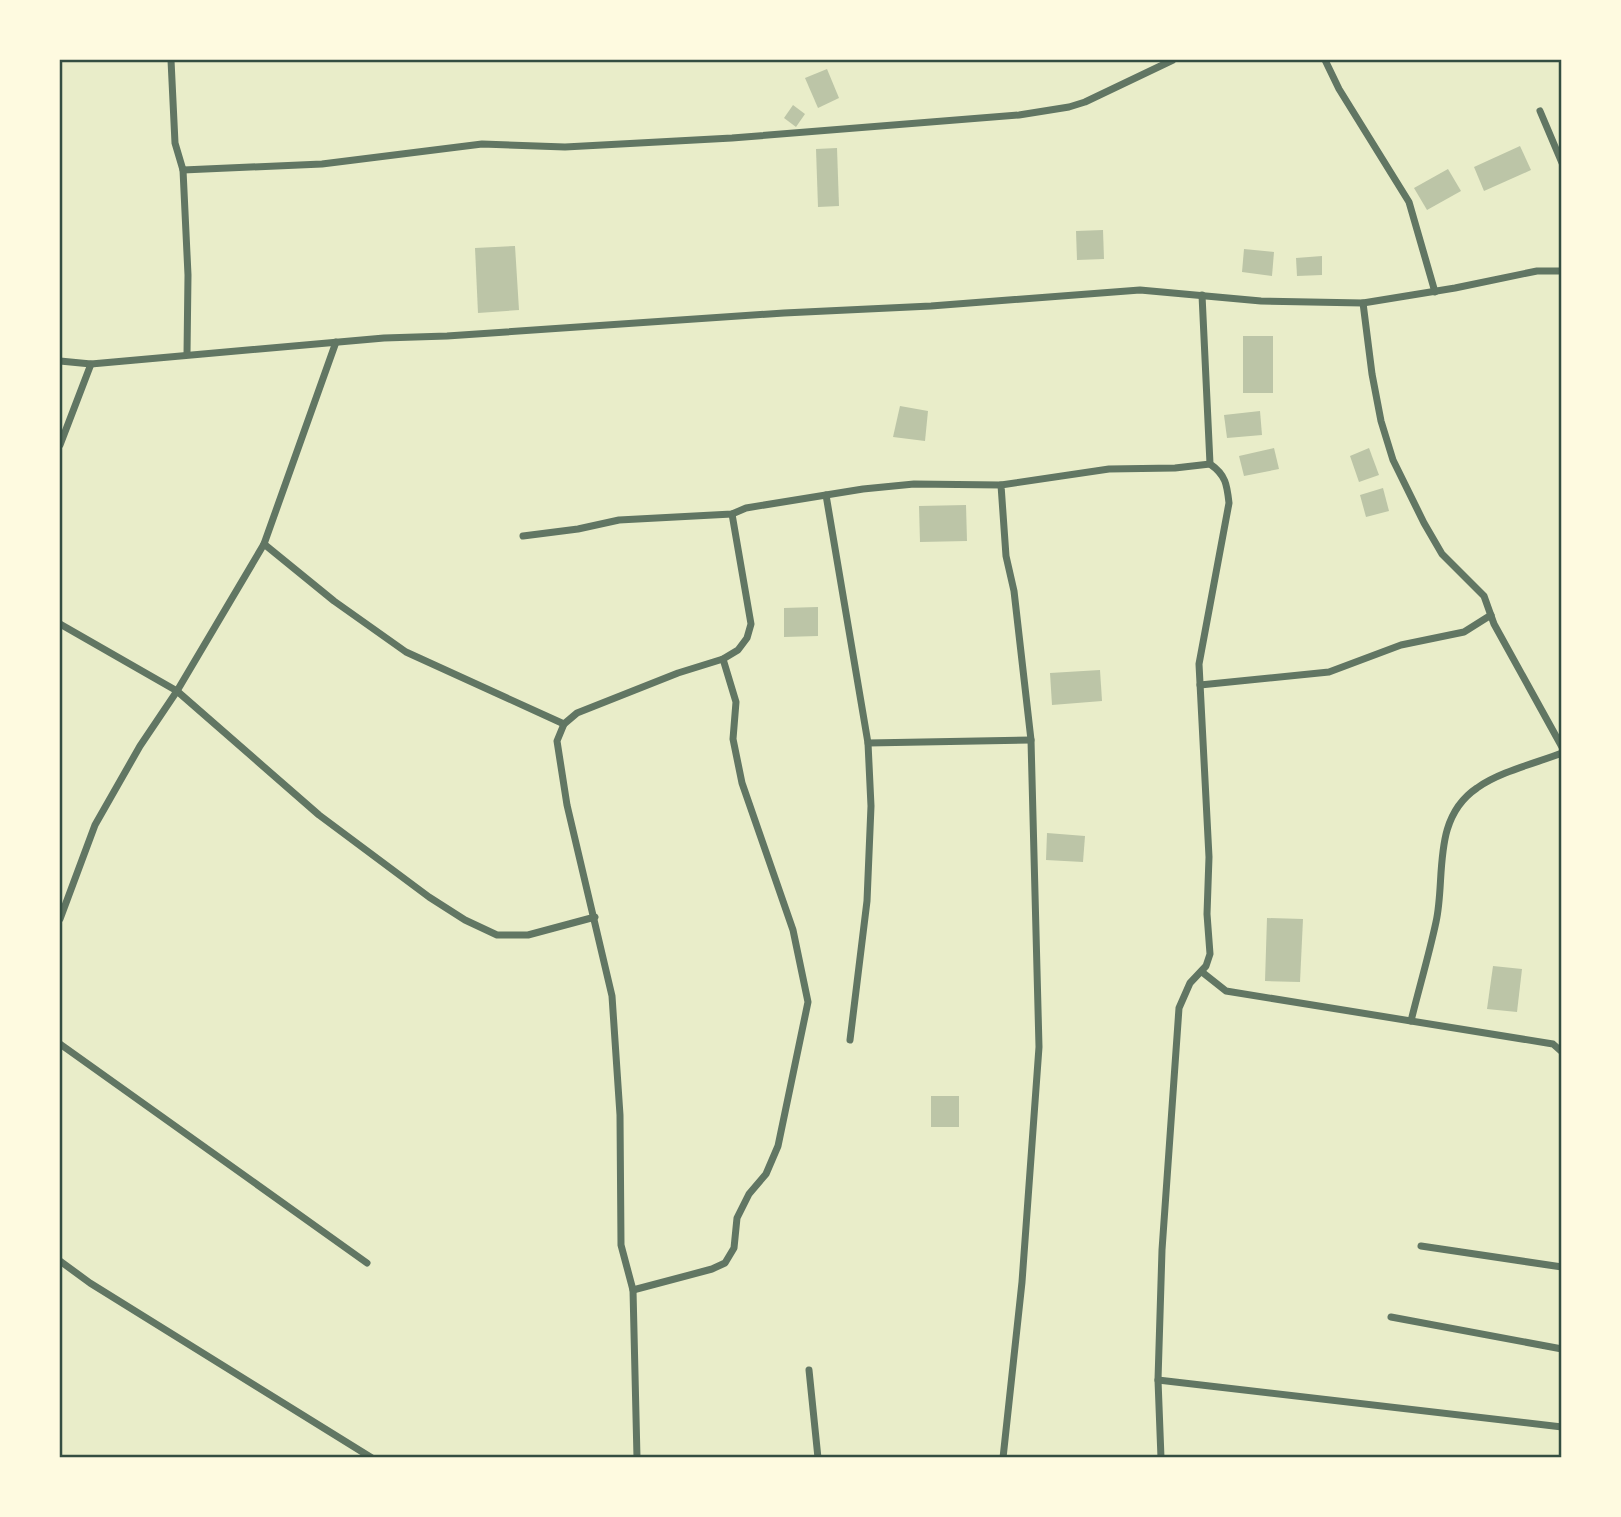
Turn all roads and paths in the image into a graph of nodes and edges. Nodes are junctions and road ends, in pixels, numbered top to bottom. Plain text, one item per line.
1 (171, 60) edge
2 (1173, 60) edge
3 (1325, 60) edge
4 (1540, 111) dead end
5 (1562, 163) edge
6 (183, 170) junction
7 (1562, 271) edge
8 (1435, 292) junction
9 (1202, 295) junction
10 (1363, 303) junction
11 (336, 342) junction
12 (187, 355) junction
13 (60, 361) edge
14 (91, 364) junction
15 (60, 445) edge
16 (1210, 464) junction
17 (1001, 485) junction
18 (826, 495) junction
19 (732, 514) junction
20 (523, 536) dead end
21 (264, 544) junction
22 (1491, 615) junction
23 (60, 624) edge
24 (723, 659) junction
25 (1200, 685) junction
26 (177, 691) junction
27 (564, 724) junction
28 (1031, 740) junction
29 (868, 743) junction
30 (1562, 747) edge
31 (1562, 753) edge
32 (595, 917) junction
33 (60, 919) edge
34 (1202, 972) junction
35 (1411, 1021) junction
36 (850, 1040) dead end
37 (60, 1044) edge
38 (1562, 1052) edge
39 (1421, 1246) dead end
40 (60, 1261) edge
41 (367, 1263) dead end
42 (1562, 1267) edge
43 (633, 1290) junction
44 (1391, 1317) dead end
45 (1562, 1349) edge
46 (809, 1370) dead end
47 (1158, 1380) junction
48 (1562, 1427) edge
49 (372, 1458) edge
50 (638, 1458) edge
51 (818, 1458) edge
52 (1003, 1458) edge
53 (1161, 1458) edge

1 - 6 street
2 - 6 street
3 - 8 street
4 - 5 street
6 - 12 street
7 - 8 street
8 - 10 street
9 - 10 street
9 - 11 street
9 - 16 street
10 - 22 street
11 - 12 street
11 - 21 street
12 - 14 street
13 - 14 street
14 - 15 street
16 - 17 street
16 - 25 street
17 - 18 street
17 - 28 street
18 - 19 street
18 - 29 street
19 - 20 street
19 - 24 street
21 - 26 street
21 - 27 street
22 - 25 street
22 - 30 street
23 - 26 street
24 - 27 street
24 - 43 street
25 - 34 street
26 - 32 street
26 - 33 street
27 - 32 street
28 - 29 street
28 - 52 street
29 - 36 street
31 - 35 street
32 - 43 street
34 - 35 street
34 - 47 street
35 - 38 street
37 - 41 street
39 - 42 street
40 - 49 street
43 - 50 street
44 - 45 street
46 - 51 street
47 - 48 street
47 - 53 street

